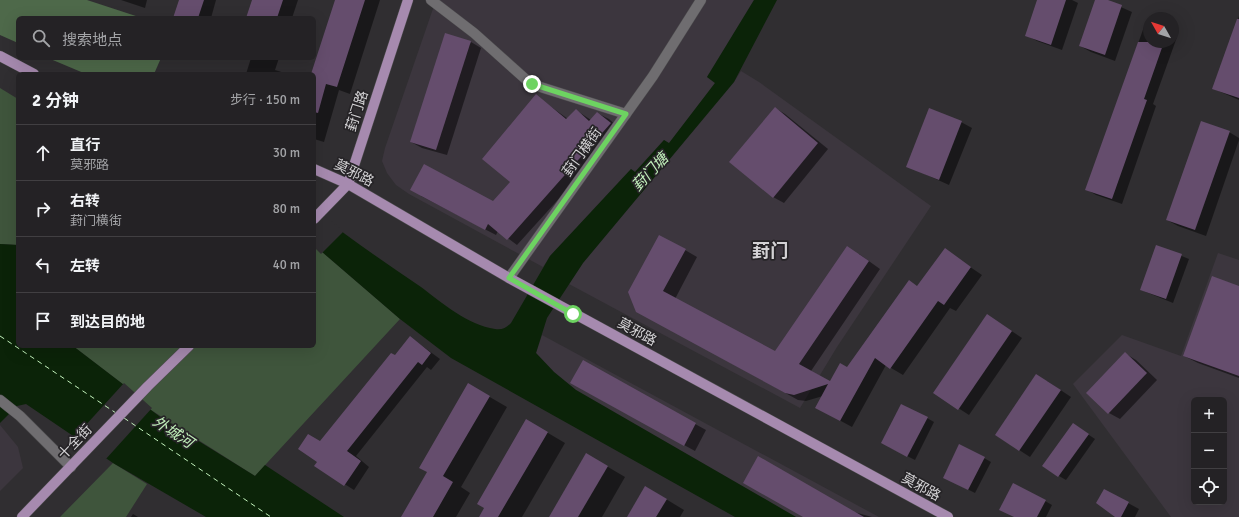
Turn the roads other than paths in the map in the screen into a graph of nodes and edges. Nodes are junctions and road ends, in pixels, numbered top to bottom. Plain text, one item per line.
1 (408, 0) edge
2 (431, 0) edge
3 (701, 0) edge
4 (0, 56) edge
5 (30, 72) edge
6 (626, 114) junction
7 (316, 170) edge
8 (348, 184) junction
9 (316, 217) edge
10 (509, 278) junction
11 (187, 348) edge
12 (0, 400) edge
13 (71, 467) junction
14 (22, 517) edge
15 (948, 517) edge

1 - 8 main road, 葑门路
2 - 6 street
3 - 6 street, 葑门横街
4 - 5 main road
6 - 10 street, 葑门横街
7 - 8 main road, 莫邪路
8 - 9 main road, 葑门路
8 - 10 main road, 莫邪路
10 - 15 main road, 莫邪路
11 - 13 main road, 十全街
12 - 13 street
13 - 14 main road, 十全街

